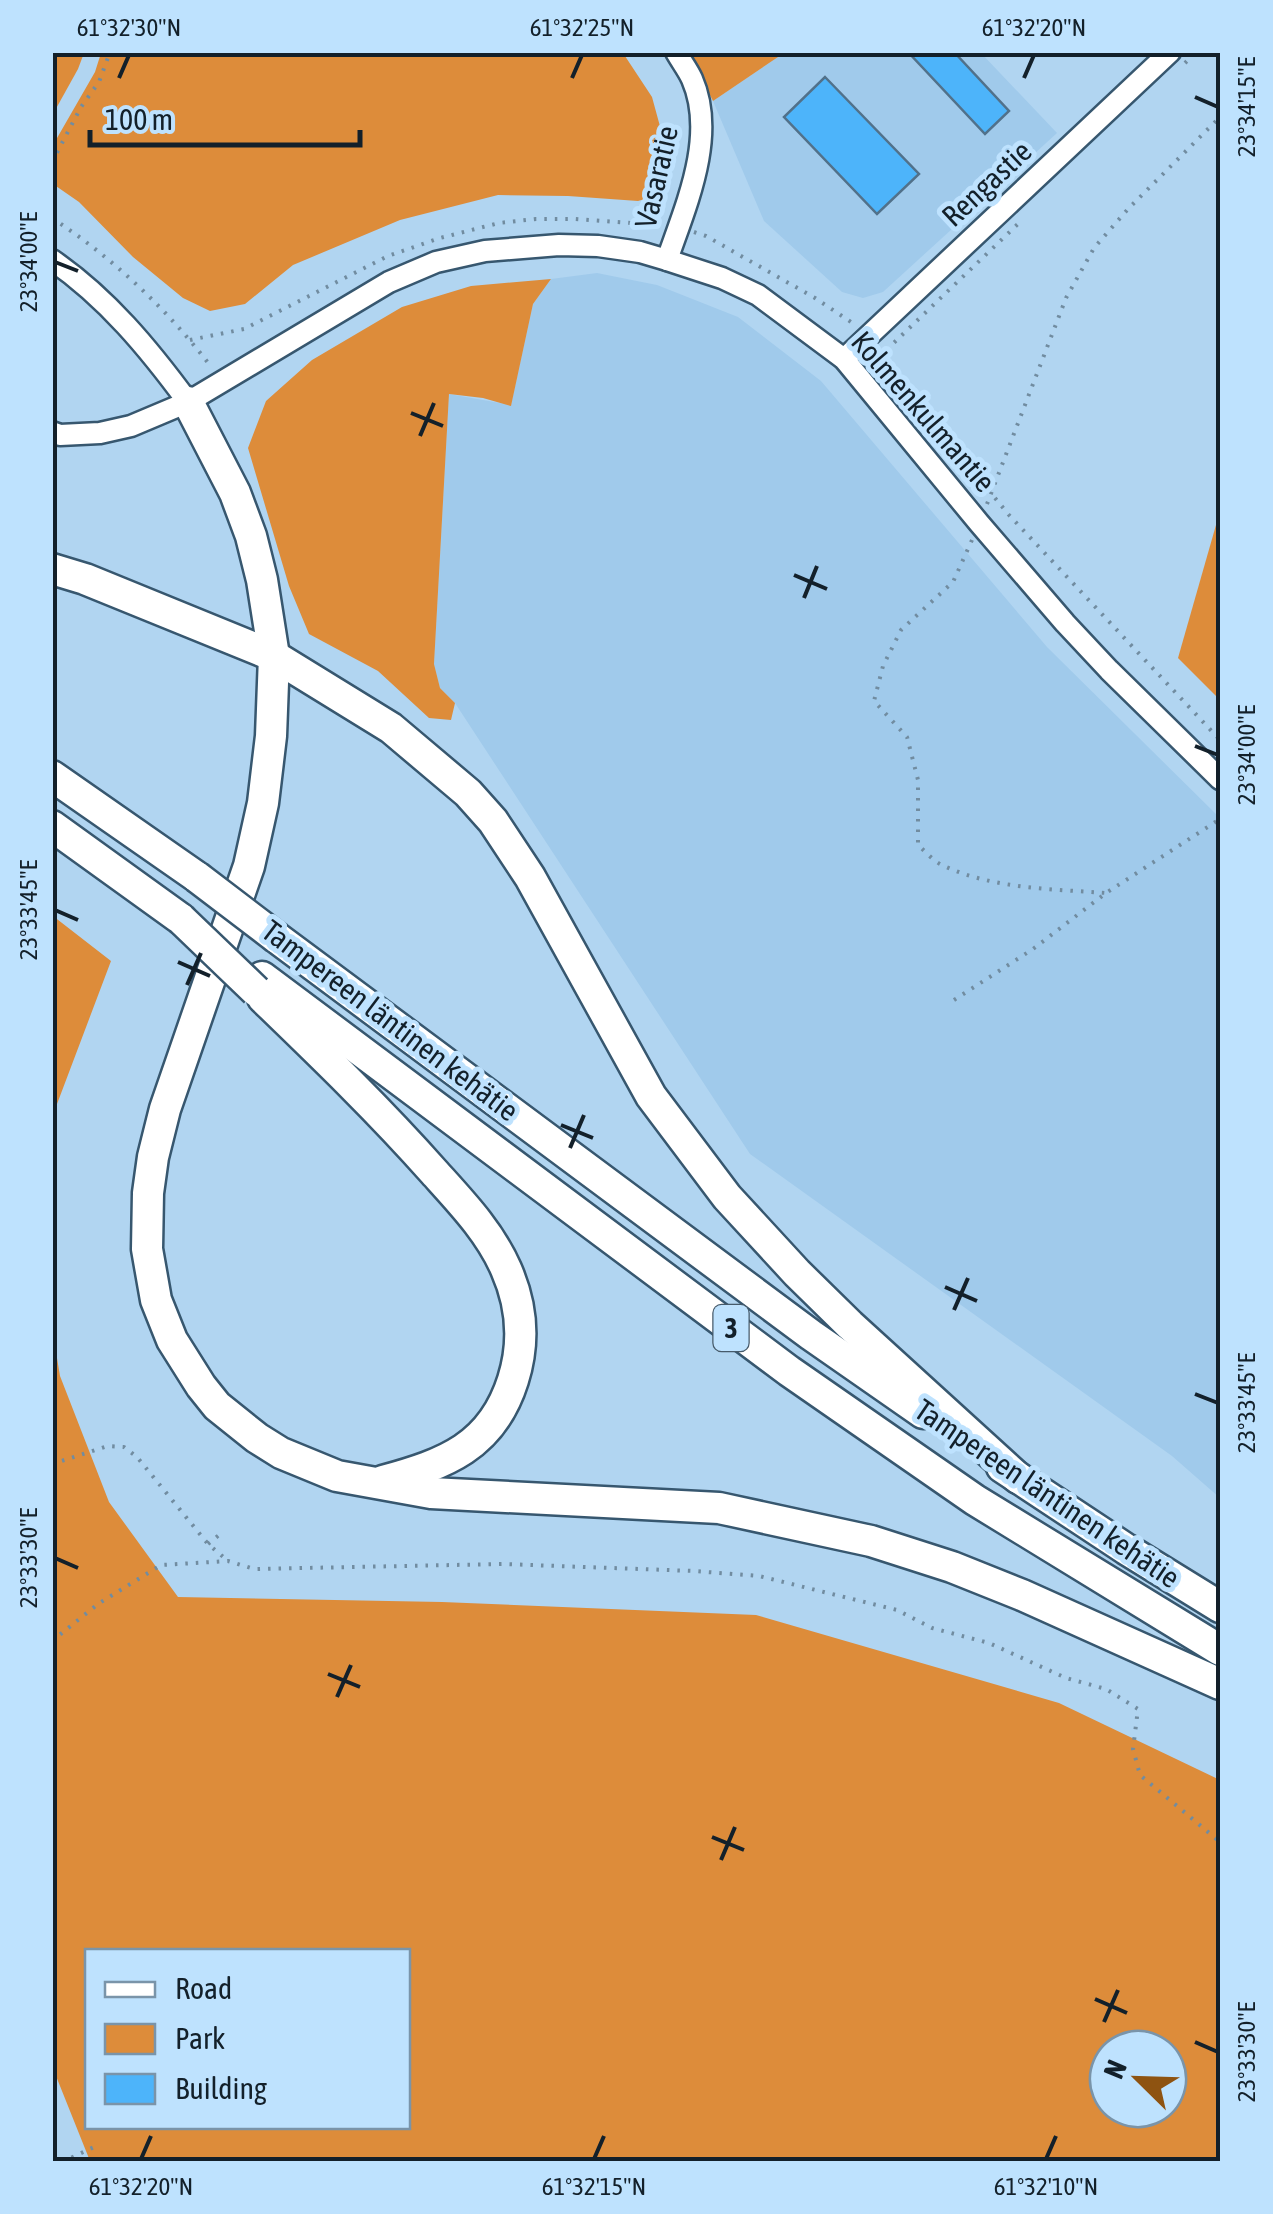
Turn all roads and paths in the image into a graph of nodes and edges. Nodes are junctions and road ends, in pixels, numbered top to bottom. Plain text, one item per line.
1 (110, 52) edge
2 (676, 52) edge
3 (1170, 52) edge
4 (1220, 117) edge
5 (52, 162) edge
6 (52, 218) edge
7 (678, 227) junction
8 (52, 260) edge
9 (668, 260) junction
10 (866, 338) junction
11 (190, 340) junction
12 (844, 359) junction
13 (223, 383) junction
14 (188, 402) junction
15 (52, 432) edge
16 (991, 494) junction
17 (979, 524) junction
18 (52, 569) edge
19 (274, 656) junction
20 (1220, 740) edge
21 (52, 776) edge
22 (1220, 779) edge
23 (1220, 819) edge
24 (52, 826) edge
25 (1106, 893) junction
26 (259, 984) junction
27 (954, 1000) dead end
28 (52, 1464) edge
29 (1018, 1478) junction
30 (370, 1484) junction
31 (224, 1531) dead end
32 (208, 1544) junction
33 (228, 1562) junction
34 (1220, 1607) edge
35 (52, 1640) edge
36 (1220, 1650) edge
37 (1220, 1684) edge
38 (1220, 1842) edge
39 (94, 2147) dead end
40 (62, 2162) edge

1 - 5 path
2 - 7 street, Vasaratie
3 - 10 street, Rengastie
4 - 16 path
6 - 11 path
7 - 9 street, Vasaratie
7 - 10 path
7 - 11 path
8 - 14 street
9 - 12 street, Kolmenkulmantie
9 - 13 street, Kolmenkulmantie
10 - 12 street, Rengastie
10 - 16 path
11 - 13 path
12 - 17 street, Kolmenkulmantie
13 - 14 street, Kolmenkulmantie
14 - 15 street, Kolmenkulmantie
14 - 19 highway
16 - 17 path
16 - 20 path
17 - 22 street, Kolmenkulmantie
17 - 25 path
18 - 19 highway
19 - 29 highway
19 - 30 highway
21 - 29 highway, Tampereen läntinen kehätie / 3, bridge
23 - 25 path
24 - 26 highway, Tampereen läntinen kehätie / 3, bridge
25 - 27 path
26 - 30 highway
26 - 36 highway, Tampereen läntinen kehätie / 3
28 - 32 path
29 - 34 highway, Tampereen läntinen kehätie / 3
30 - 37 highway
31 - 32 path
32 - 33 path
33 - 35 path
33 - 38 path
39 - 40 path

